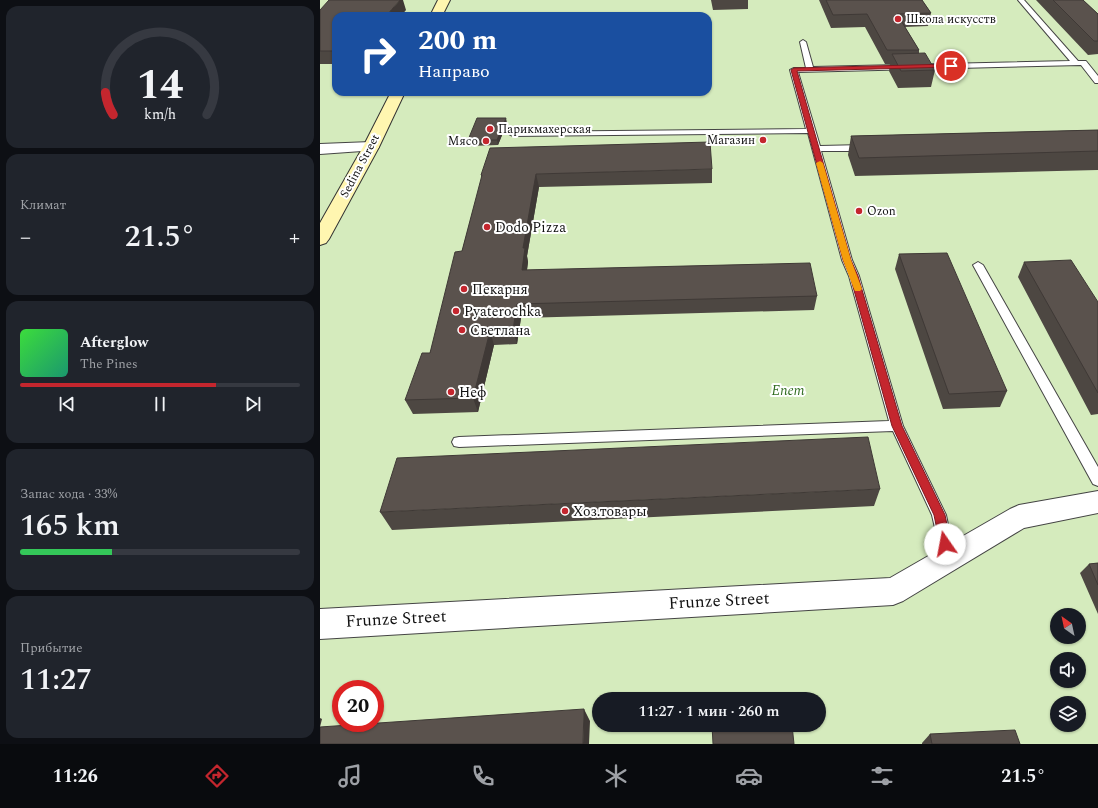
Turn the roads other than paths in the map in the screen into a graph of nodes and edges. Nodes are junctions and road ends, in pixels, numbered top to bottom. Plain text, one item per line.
1 (444, 0) edge
2 (1021, 0) edge
3 (438, 12) edge
4 (803, 42) dead end
5 (1076, 63) junction
6 (810, 69) junction
7 (1098, 81) edge
8 (396, 96) edge
9 (810, 131) junction
10 (514, 134) dead end
11 (372, 147) junction
12 (872, 148) edge
13 (320, 149) edge
14 (817, 149) junction
15 (320, 239) edge
16 (978, 265) dead end
17 (897, 426) junction
18 (459, 442) dead end
19 (1098, 480) edge
20 (1098, 502) edge
21 (948, 558) junction
22 (320, 624) edge

1 - 3 street
2 - 5 lane
4 - 6 lane
5 - 6 lane
5 - 7 lane
6 - 9 lane
8 - 11 street, Sedina Street
9 - 10 lane
9 - 14 lane
11 - 13 street
11 - 15 street, Sedina Street
12 - 14 lane
14 - 17 lane
16 - 19 lane
17 - 18 lane
17 - 21 lane
20 - 21 street, Frunze Street
21 - 22 street, Frunze Street

